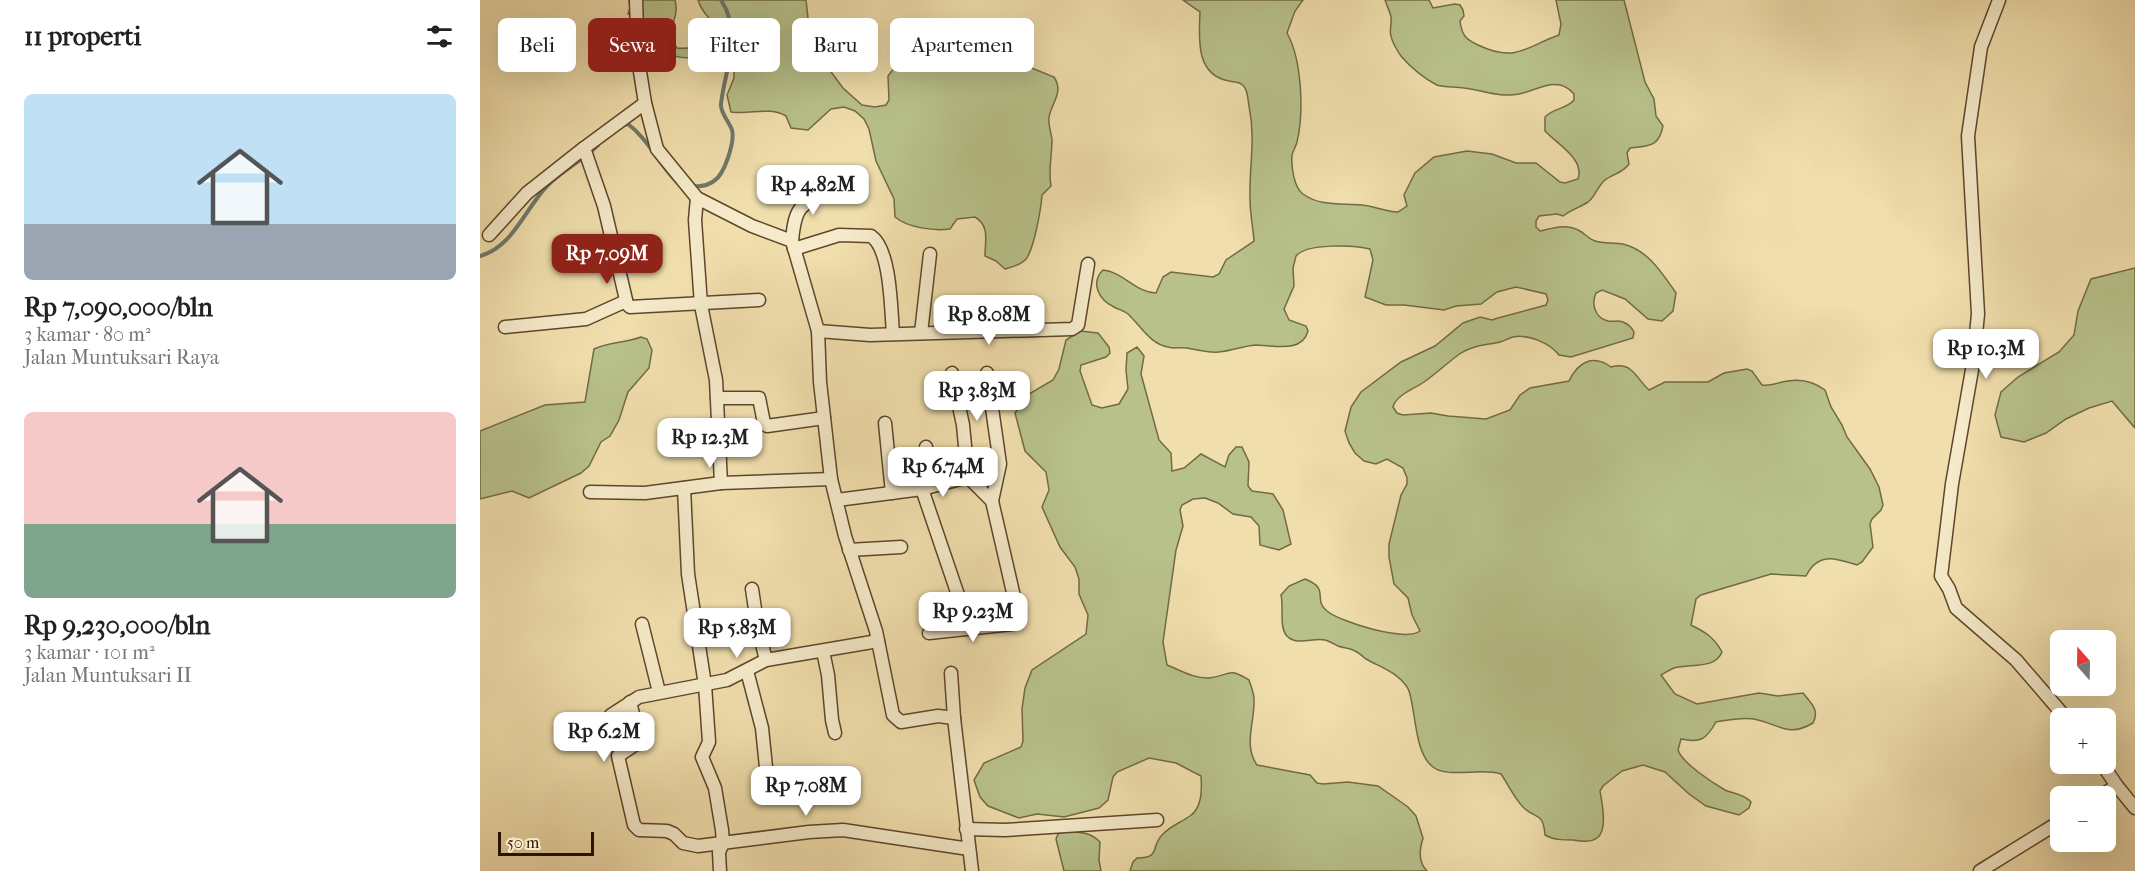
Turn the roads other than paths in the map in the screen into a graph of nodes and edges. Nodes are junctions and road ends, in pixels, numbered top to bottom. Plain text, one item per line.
1 (636, 0) edge
2 (1999, 0) edge
3 (645, 103) junction
4 (584, 150) junction
5 (832, 191) dead end
6 (697, 198) junction
7 (489, 235) dead end
8 (793, 245) junction
9 (930, 254) dead end
10 (1088, 264) dead end
11 (759, 300) dead end
12 (626, 301) junction
13 (701, 304) junction
14 (505, 327) dead end
15 (818, 331) junction
16 (921, 333) junction
17 (893, 334) junction
18 (952, 373) dead end
19 (987, 373) dead end
20 (717, 398) junction
21 (824, 417) junction
22 (885, 423) dead end
23 (926, 447) dead end
24 (968, 477) junction
25 (831, 479) junction
26 (722, 483) junction
27 (927, 487) junction
28 (684, 488) junction
29 (590, 492) dead end
30 (892, 493) junction
31 (837, 500) junction
32 (992, 501) junction
33 (901, 547) dead end
34 (849, 550) junction
35 (752, 589) dead end
36 (642, 624) dead end
37 (963, 629) junction
38 (929, 633) dead end
39 (878, 640) junction
40 (823, 651) junction
41 (766, 660) junction
42 (747, 671) junction
43 (951, 673) dead end
44 (705, 685) junction
45 (659, 692) junction
46 (630, 702) junction
47 (2057, 708) edge
48 (611, 715) dead end
49 (954, 718) junction
50 (835, 733) dead end
51 (2109, 774) edge
52 (767, 777) dead end
53 (2117, 786) joint
54 (2135, 808) edge
55 (1156, 820) dead end
56 (2050, 828) edge
57 (966, 829) junction
58 (723, 843) junction
59 (969, 849) junction
60 (720, 871) edge
61 (972, 871) edge
62 (1980, 871) edge

1 - 3 street
2 - 47 street
3 - 4 street
3 - 6 street
4 - 7 street
4 - 12 street
5 - 8 street
6 - 8 street
6 - 13 street
8 - 15 street
8 - 17 street
9 - 16 street
10 - 16 street
11 - 13 street
12 - 13 street
12 - 14 street
13 - 20 street
15 - 17 street
15 - 21 street
16 - 17 street
18 - 24 street
19 - 32 street
20 - 21 street
20 - 26 street
21 - 25 street
22 - 30 street
23 - 27 street
24 - 27 street
24 - 32 street
25 - 26 street
25 - 31 street
26 - 28 street
27 - 30 street
27 - 37 street
28 - 29 street
28 - 44 street
30 - 31 street
31 - 34 street
32 - 37 street
33 - 34 street
34 - 39 street
35 - 41 street
36 - 45 street
37 - 38 street
39 - 40 street
39 - 49 street
40 - 41 street
40 - 50 street
41 - 42 street
42 - 44 street
42 - 52 street
43 - 49 street
44 - 45 street
44 - 58 street
45 - 46 street
46 - 48 street
46 - 58 street
49 - 57 street
51 - 53 street
53 - 54 street
55 - 57 street
56 - 62 street
57 - 59 street
58 - 59 street
58 - 60 street
59 - 61 street

